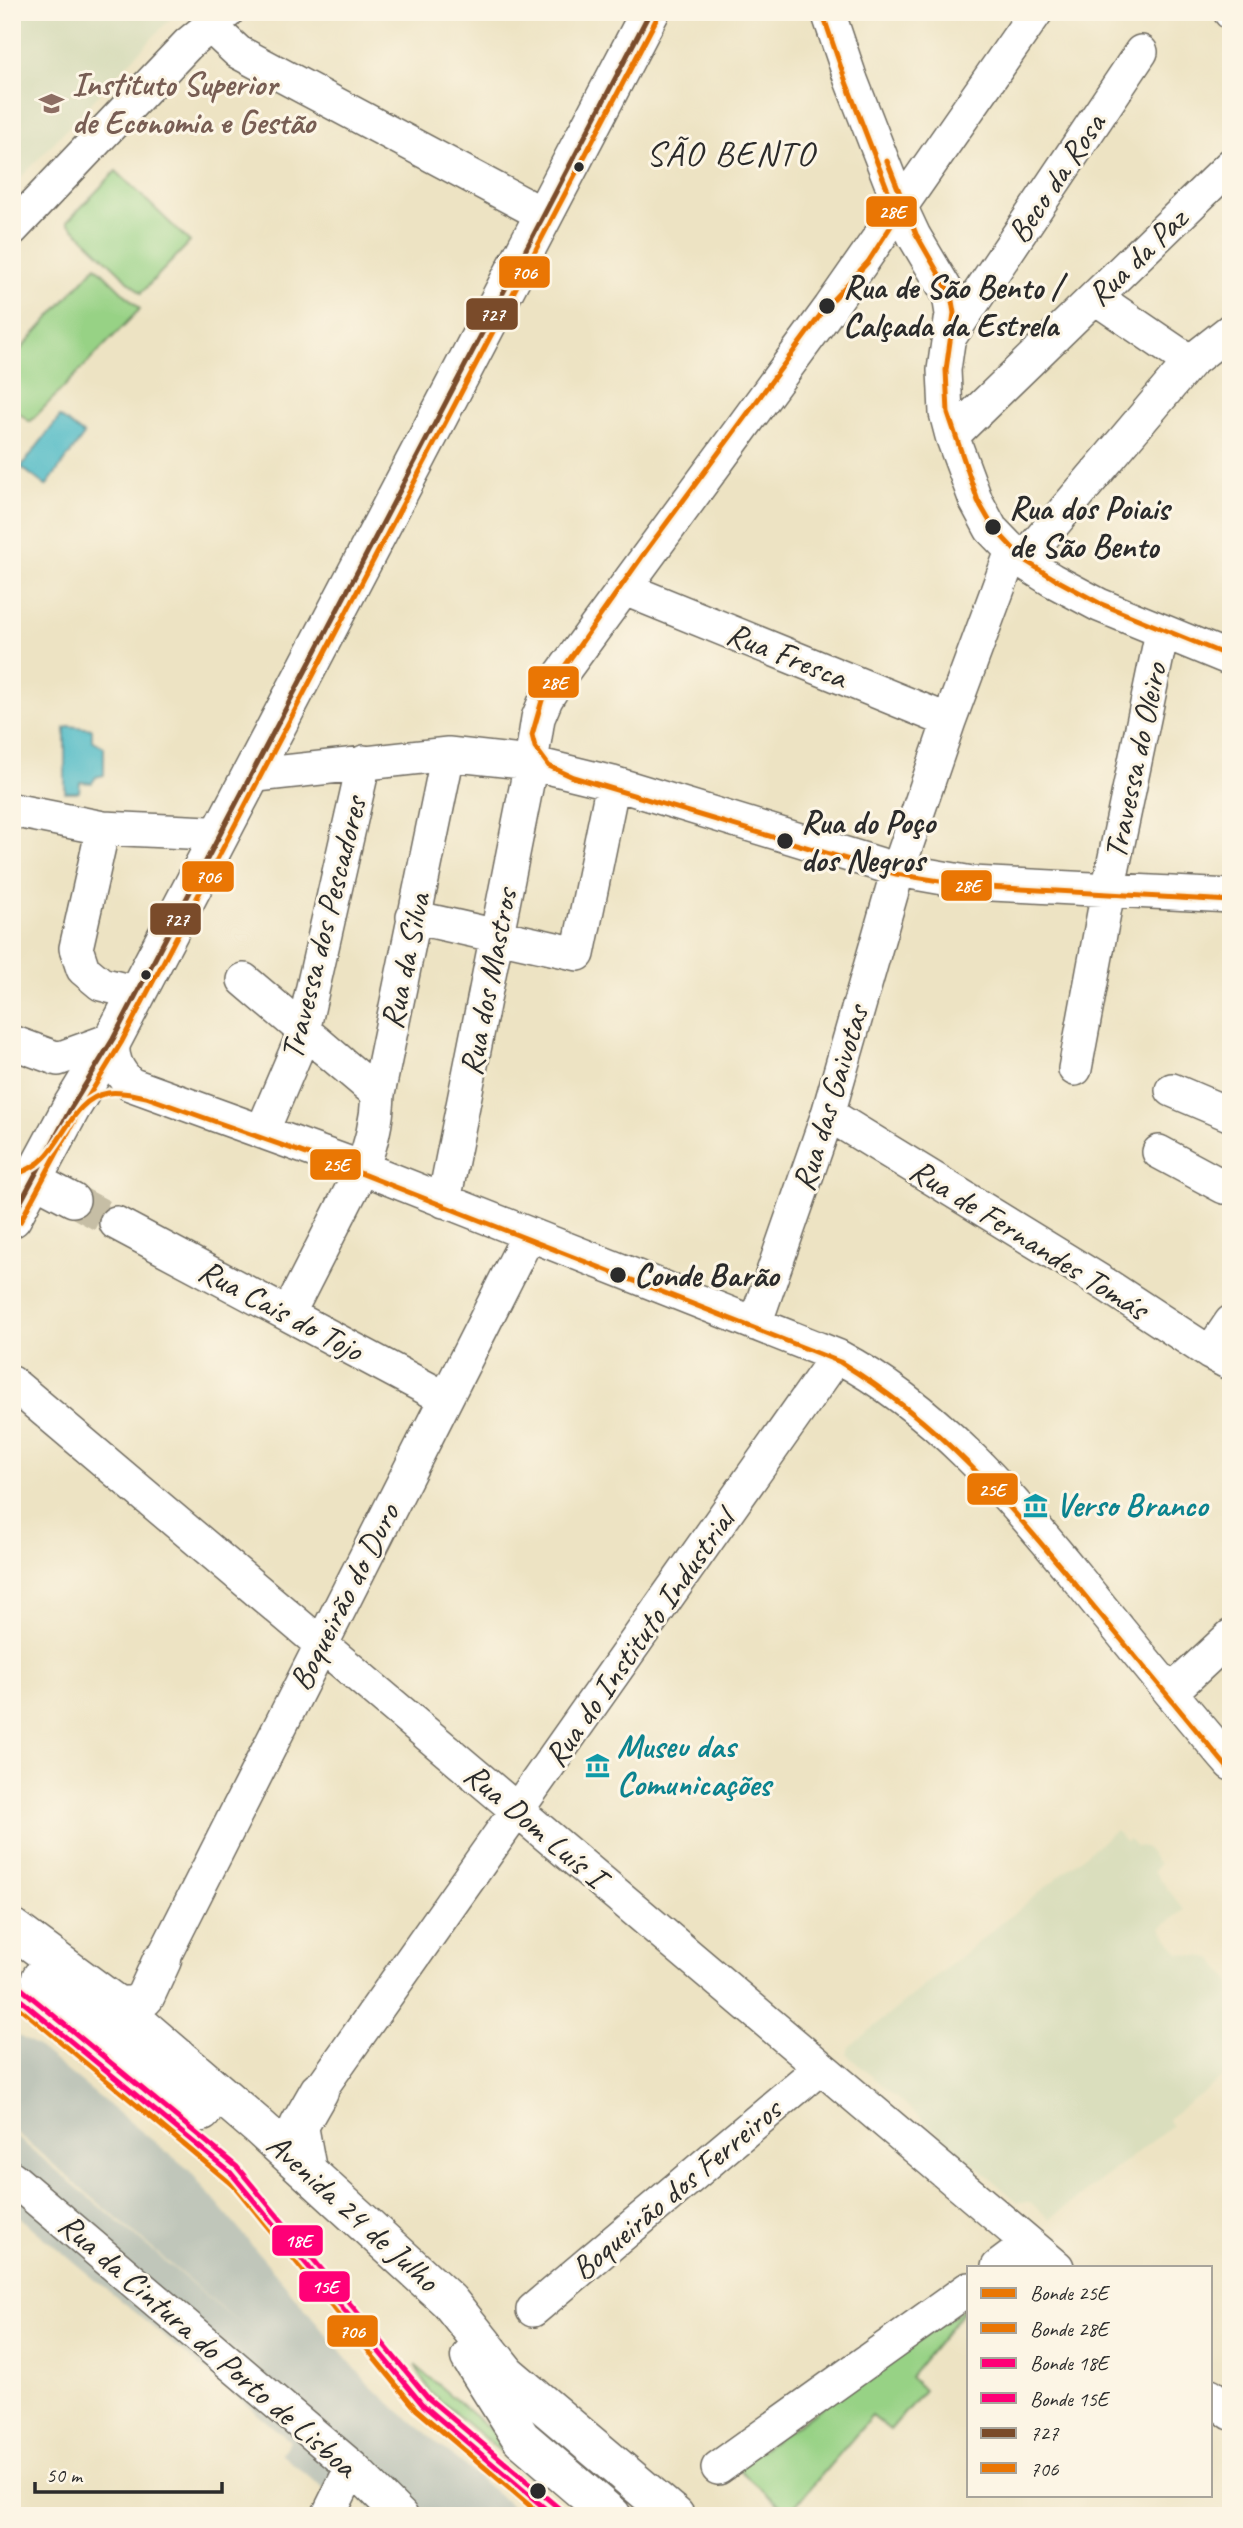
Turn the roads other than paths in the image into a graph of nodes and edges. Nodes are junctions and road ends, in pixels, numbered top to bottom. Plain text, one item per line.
1 (650, 12) edge
2 (828, 12) edge
3 (1036, 12) edge
4 (218, 19) edge
5 (1141, 52) dead end
6 (1231, 165) edge
7 (900, 206) junction
8 (544, 215) junction
9 (12, 229) edge
10 (1096, 298) junction
11 (1231, 330) edge
12 (948, 340) junction
13 (1190, 362) junction
14 (952, 436) junction
15 (1017, 556) junction
16 (625, 589) junction
17 (1162, 632) junction
18 (1231, 659) edge
19 (949, 721) junction
20 (448, 754) junction
21 (364, 762) junction
22 (531, 763) junction
23 (253, 772) junction
24 (612, 783) junction
25 (12, 810) edge
26 (103, 828) junction
27 (219, 836) junction
28 (898, 870) junction
29 (1108, 891) junction
30 (1231, 896) edge
31 (413, 918) junction
32 (496, 938) junction
33 (244, 980) dead end
34 (137, 993) junction
35 (303, 1030) junction
36 (113, 1039) junction
37 (12, 1042) edge
38 (1075, 1069) dead end
39 (1172, 1090) dead end
40 (378, 1094) junction
41 (828, 1114) junction
42 (1231, 1115) edge
43 (262, 1132) junction
44 (1159, 1152) dead end
45 (362, 1168) junction
46 (33, 1179) junction
47 (1224, 1187) dead end
48 (73, 1200) tunnel mouth
49 (444, 1201) junction
50 (12, 1218) edge
51 (116, 1223) tunnel mouth
52 (529, 1234) junction
53 (288, 1314) junction
54 (1231, 1322) edge
55 (755, 1324) junction
56 (838, 1356) junction
57 (1220, 1358) edge
58 (12, 1383) edge
59 (445, 1398) junction
60 (1231, 1636) edge
61 (320, 1644) junction
62 (1171, 1692) junction
63 (1231, 1764) edge
64 (517, 1811) junction
65 (12, 1928) edge
66 (12, 1955) edge
67 (162, 1960) joint
68 (118, 2006) junction
69 (820, 2068) junction
70 (319, 2091) joint
71 (307, 2169) junction
72 (12, 2178) edge
73 (999, 2266) edge
74 (1020, 2266) edge
75 (1056, 2266) edge
76 (967, 2290) edge
77 (533, 2310) dead end
78 (1212, 2397) edge
79 (1231, 2413) edge
80 (352, 2467) junction
81 (718, 2469) dead end
82 (328, 2516) edge
83 (401, 2516) edge
84 (612, 2516) edge
85 (675, 2516) edge

1 - 8 main road
2 - 7 street
3 - 7 street, Rua dos Mastros
4 - 8 street
4 - 9 street
5 - 12 street, Beco da Rosa
6 - 10 street, Rua da Paz
7 - 12 street
7 - 16 street, Rua dos Mastros
8 - 23 main road
10 - 13 street
10 - 14 street, Rua da Paz
11 - 13 street, Rua das Gaivotas
12 - 14 street
13 - 15 street, Rua das Gaivotas
14 - 15 street
15 - 17 street
15 - 19 street, Rua das Gaivotas
16 - 19 street, Rua Fresca
16 - 22 street, Rua dos Mastros
17 - 18 street
17 - 29 street, Travessa do Oleiro
19 - 28 street, Rua das Gaivotas
20 - 21 street
20 - 22 street
20 - 31 street, Rua da Silva
21 - 23 street
21 - 35 street, Travessa dos Pescadores
22 - 24 street
22 - 32 street, Rua dos Mastros
23 - 27 main road
24 - 28 street
24 - 32 street
25 - 26 street
26 - 27 street
26 - 34 street
27 - 34 main road
28 - 29 street
28 - 41 street, Rua das Gaivotas
29 - 30 street
29 - 38 street, Travessa do Oleiro
31 - 32 street
31 - 40 street, Rua da Silva
32 - 49 street, Rua dos Mastros
33 - 35 street
34 - 36 main road
35 - 40 street
35 - 43 street, Travessa dos Pescadores
36 - 37 street
36 - 43 street
36 - 46 main road
39 - 42 street
40 - 45 street, Rua da Silva
41 - 55 street, Rua das Gaivotas
41 - 57 street, Rua de Fernandes Tomás
43 - 45 street
44 - 47 street
45 - 49 street
45 - 53 street, Rua da Silva
46 - 48 street
46 - 50 main road
49 - 52 street
51 - 53 street, Rua Cais do Tojo
52 - 55 street
52 - 59 street, Boqueirão do Duro
53 - 59 street, Rua Cais do Tojo
54 - 57 street
55 - 56 street
56 - 62 street
56 - 64 street, Rua do Instituto Industrial
58 - 61 street, Rua Dom Luís I
59 - 61 street, Boqueirão do Duro
60 - 62 street
61 - 64 street, Rua Dom Luís I
61 - 67 street, Boqueirão do Duro
62 - 63 street
64 - 69 street, Rua Dom Luís I
64 - 70 street, Rua do Instituto Industrial
65 - 68 main road, Avenida 24 de Julho
66 - 84 main road, Avenida 24 de Julho
67 - 68 main road
68 - 71 main road, Avenida 24 de Julho
69 - 75 street, Rua Dom Luís I
69 - 77 street, Boqueirão dos Ferreiros
70 - 71 main road
71 - 85 main road, Avenida 24 de Julho
72 - 80 street, Rua da Cintura do Porto de Lisboa
73 - 74 street
76 - 81 street
78 - 79 street
80 - 82 street
80 - 83 street, Rua da Cintura do Porto de Lisboa

